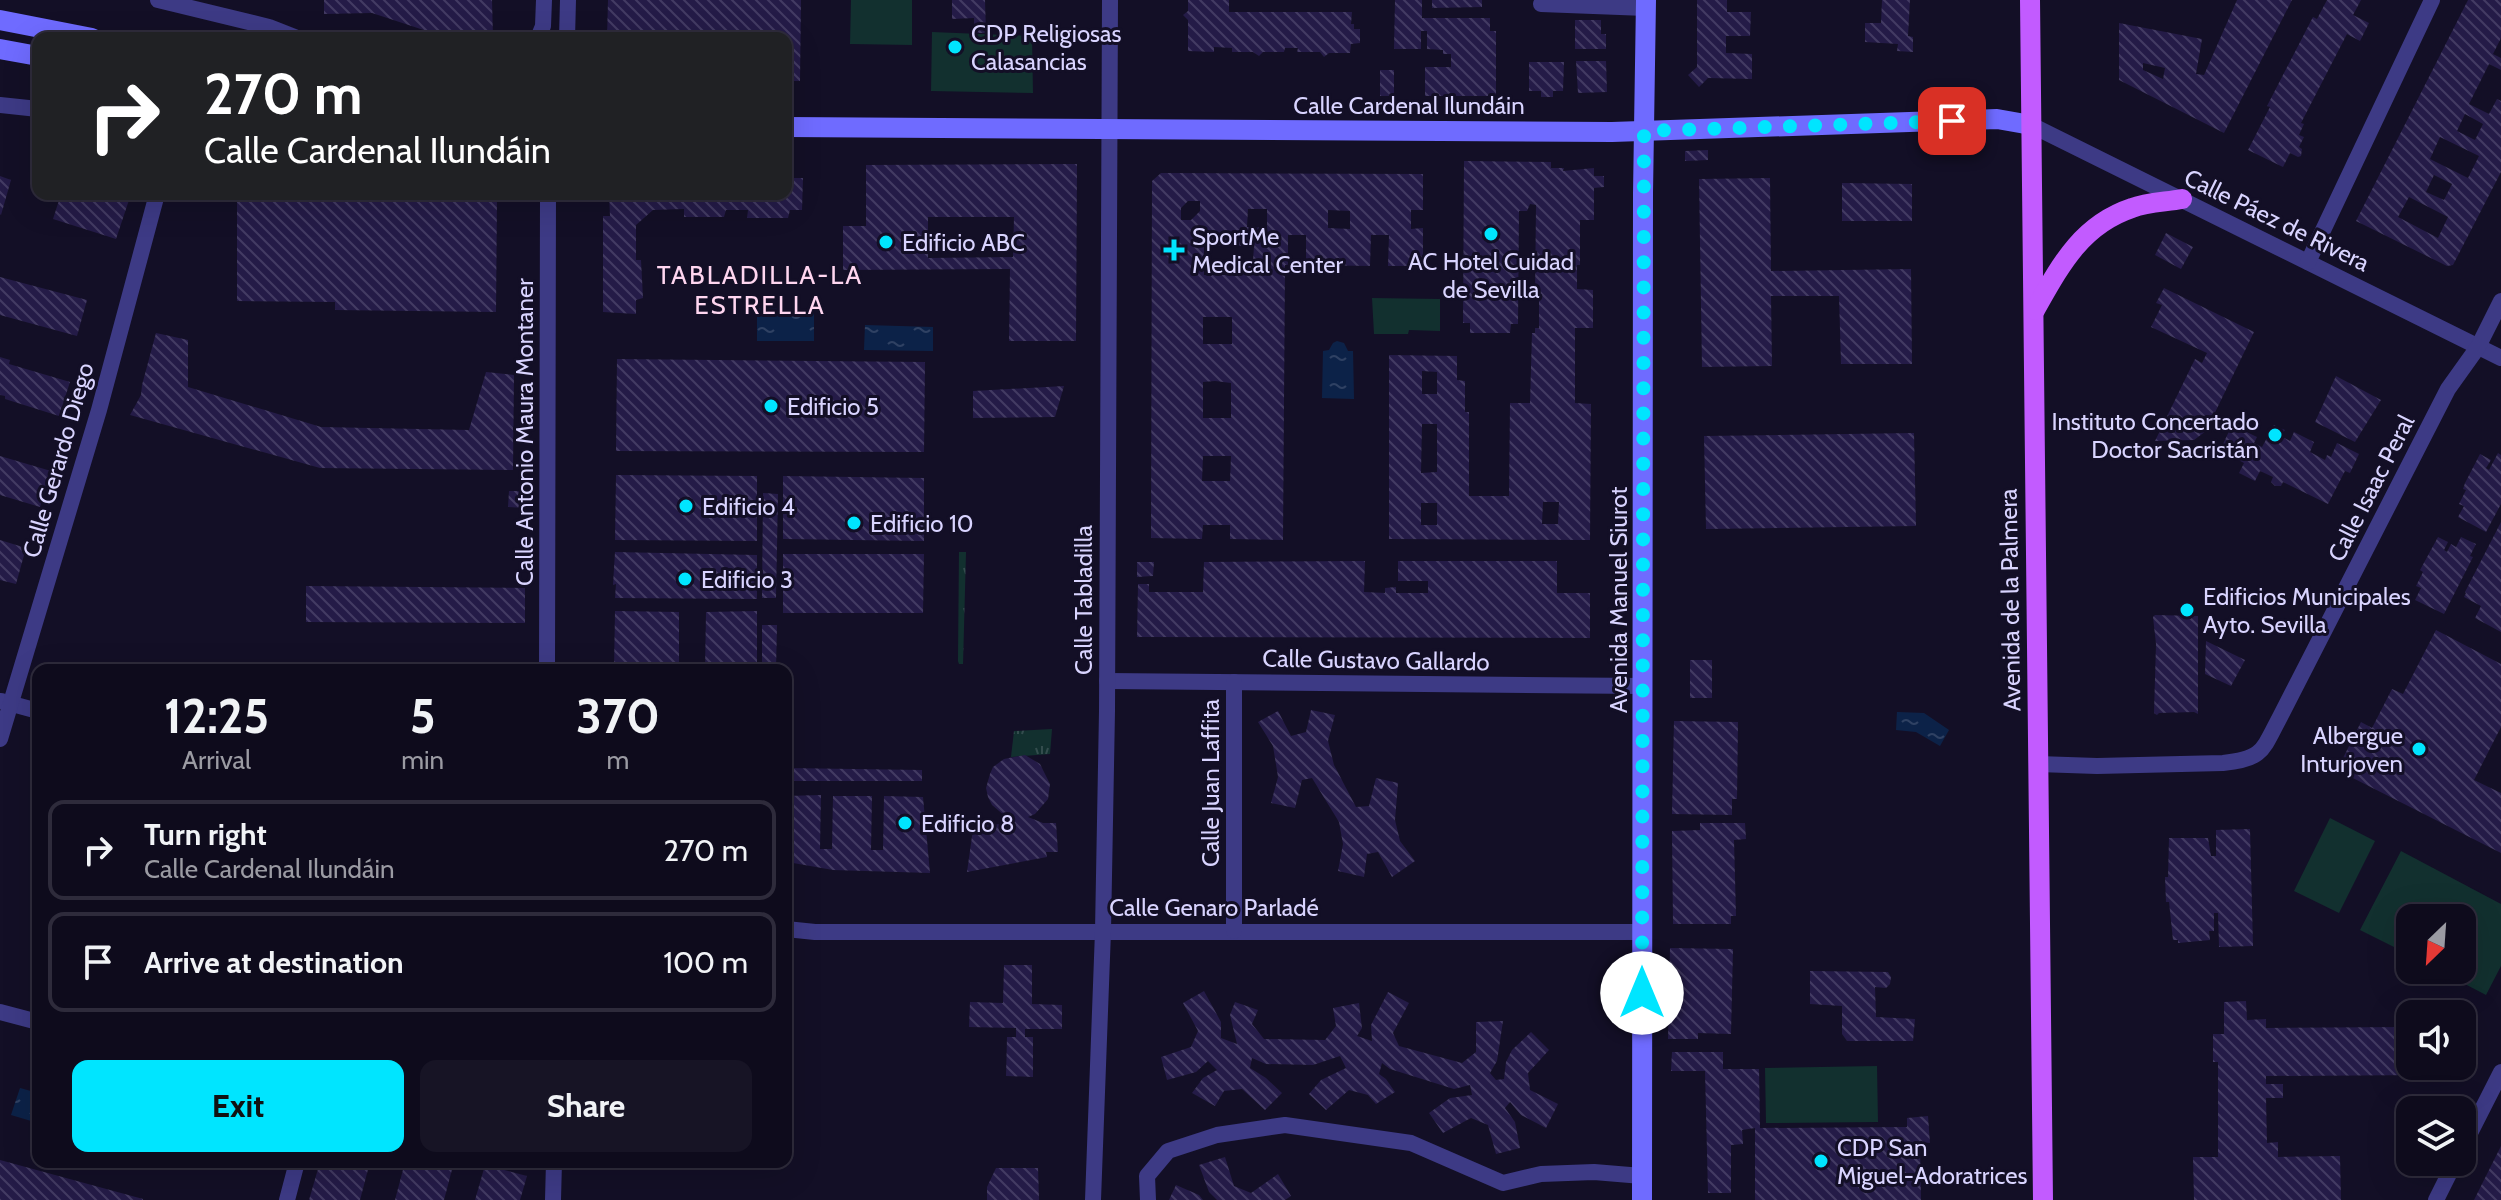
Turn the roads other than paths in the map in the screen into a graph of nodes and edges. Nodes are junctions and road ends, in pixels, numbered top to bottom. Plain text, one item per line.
1 (158, 0) edge
2 (544, 0) edge
3 (568, 0) edge
4 (1110, 0) edge
5 (2030, 0) edge
6 (2432, 0) edge
7 (1541, 4) dead end
8 (1646, 4) edge
9 (2, 21) edge
10 (60, 32) edge
11 (282, 32) edge
12 (540, 32) edge
13 (567, 32) edge
14 (0, 49) edge
15 (32, 55) edge
16 (0, 105) edge
17 (32, 108) edge
18 (2031, 125) junction
19 (792, 127) edge
20 (1109, 129) junction
21 (1644, 131) junction
22 (2182, 199) junction
23 (155, 200) edge
24 (548, 200) edge
25 (2308, 262) junction
26 (2501, 301) edge
27 (2033, 313) junction
28 (2478, 347) junction
29 (2501, 358) edge
30 (547, 664) edge
31 (1107, 681) junction
32 (1234, 682) junction
33 (1644, 686) junction
34 (5, 702) edge
35 (32, 709) edge
36 (0, 739) edge
37 (2038, 764) junction
38 (792, 930) edge
39 (1103, 931) junction
40 (1234, 931) junction
41 (1642, 932) junction
42 (0, 1012) edge
43 (32, 1020) edge
44 (2499, 1080) edge
45 (2476, 1123) edge
46 (295, 1168) edge
47 (554, 1168) edge
48 (1642, 1176) junction
49 (2448, 1176) edge
50 (287, 1200) edge
51 (553, 1200) edge
52 (1093, 1200) edge
53 (1148, 1200) edge
54 (1642, 1200) edge
55 (2043, 1200) edge
56 (2436, 1200) edge

1 - 11 street
2 - 12 street
3 - 13 street
4 - 20 street, Calle Tabladilla
5 - 18 main road, Avenida de la Palmera
6 - 25 street
7 - 8 street
8 - 21 main road, Avenida Manuel Siurot
9 - 10 main road
14 - 15 main road
16 - 17 street
18 - 21 main road, Calle Cardenal Ilundáin
18 - 22 street, Calle Páez de Rivera
18 - 27 main road, Avenida de la Palmera
19 - 20 main road, Calle Cardenal Ilundáin
20 - 21 main road, Calle Cardenal Ilundáin
20 - 31 street, Calle Tabladilla
21 - 33 main road, Avenida Manuel Siurot
22 - 25 street, Calle Páez de Rivera
22 - 27 main road
23 - 34 street, Calle Gerardo Diego
24 - 30 street, Calle Antonio Maura Montaner
25 - 28 street, Calle Páez de Rivera
26 - 28 street, Calle Isaac Peral
27 - 37 main road, Avenida de la Palmera
28 - 29 street, Calle Páez de Rivera
28 - 37 street, Calle Isaac Peral
31 - 32 street, Calle Gustavo Gallardo
31 - 39 street, Calle Tabladilla
32 - 33 street, Calle Gustavo Gallardo
32 - 40 street, Calle Juan Laffita
33 - 41 main road, Avenida Manuel Siurot
34 - 35 street
34 - 36 street, Calle Gerardo Diego
37 - 55 main road, Avenida de la Palmera
38 - 39 street, Calle Genaro Parladé
39 - 40 street, Calle Genaro Parladé
39 - 52 street, Calle Tabladilla
40 - 41 street, Calle Genaro Parladé
41 - 48 main road, Avenida Manuel Siurot
42 - 43 street
44 - 45 street
46 - 50 street
47 - 51 street
48 - 53 street
48 - 54 main road, Avenida Manuel Siurot
49 - 56 street

